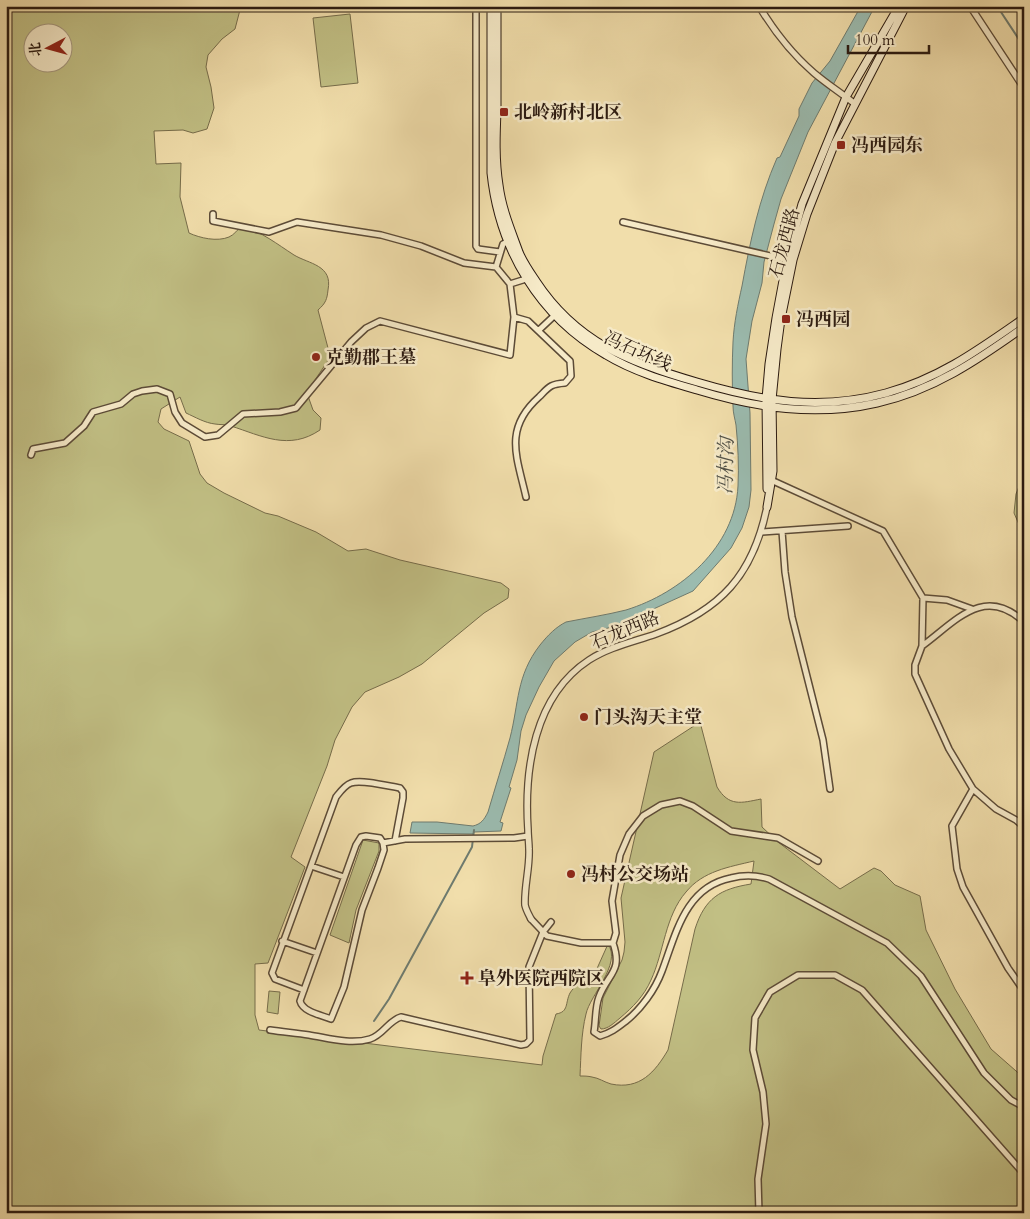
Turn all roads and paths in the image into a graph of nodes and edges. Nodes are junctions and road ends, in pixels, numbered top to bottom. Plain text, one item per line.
1 (476, 6) edge
2 (491, 6) edge
3 (497, 6) edge
4 (760, 6) edge
5 (899, 6) edge
6 (906, 6) edge
7 (970, 6) edge
8 (1024, 88) edge
9 (846, 97) junction
10 (855, 104) junction
11 (213, 214) dead end
12 (623, 222) dead end
13 (515, 239) junction
14 (507, 241) junction
15 (500, 252) junction
16 (790, 260) junction
17 (496, 267) junction
18 (526, 279) junction
19 (510, 284) junction
20 (555, 315) junction
21 (514, 317) junction
22 (1024, 318) edge
23 (1024, 328) edge
24 (539, 330) junction
25 (769, 404) junction
26 (31, 455) dead end
27 (771, 480) junction
28 (526, 497) dead end
29 (767, 507) junction
30 (848, 526) dead end
31 (782, 531) junction
32 (762, 532) junction
33 (923, 598) junction
34 (972, 609) junction
35 (1024, 622) edge
36 (922, 646) junction
37 (972, 789) junction
38 (830, 790) dead end
39 (1024, 827) edge
40 (528, 836) junction
41 (395, 841) junction
42 (383, 843) junction
43 (818, 861) dead end
44 (311, 866) junction
45 (344, 877) junction
46 (531, 919) joint
47 (551, 922) dead end
48 (543, 932) junction
49 (282, 941) junction
50 (613, 943) junction
51 (317, 953) junction
52 (304, 990) junction
53 (1024, 990) edge
54 (270, 1030) dead end
55 (1024, 1107) edge
56 (1024, 1174) edge
57 (759, 1213) edge

1 - 15 street
2 - 14 main road, 冯石环线
3 - 13 main road, 冯石环线
4 - 9 street
5 - 9 main road, 石龙西路
6 - 10 main road, 石龙西路
7 - 8 street
9 - 10 street
9 - 16 main road, 石龙西路
10 - 16 main road, 石龙西路
11 - 17 street
12 - 16 street
13 - 14 street
13 - 25 main road, 冯石环线
14 - 15 street
14 - 18 main road, 冯石环线
15 - 17 street
16 - 25 main road, 石龙西路
17 - 19 street
18 - 19 street
18 - 20 main road, 冯石环线
19 - 21 street
20 - 24 street
20 - 25 main road, 冯石环线
21 - 24 street
21 - 26 street
22 - 25 main road, 冯石环线
23 - 25 main road, 冯石环线
24 - 28 street
25 - 27 main road, 石龙西路
25 - 29 main road, 石龙西路
27 - 29 main road, 石龙西路
27 - 33 street
29 - 32 street, 石龙西路
30 - 31 street
31 - 32 street
31 - 38 street
32 - 40 street, 石龙西路
33 - 34 street
33 - 36 street
34 - 35 street
34 - 36 street
36 - 37 street
37 - 39 street
37 - 53 street
40 - 41 street
40 - 46 street, 石龙西路
41 - 42 street
41 - 44 street
42 - 45 street
42 - 52 street
43 - 50 street
44 - 45 street
44 - 49 street
45 - 51 street
46 - 48 street
47 - 48 street
48 - 50 street
48 - 54 street
49 - 51 street
49 - 52 street
50 - 55 street
51 - 52 street
56 - 57 street

